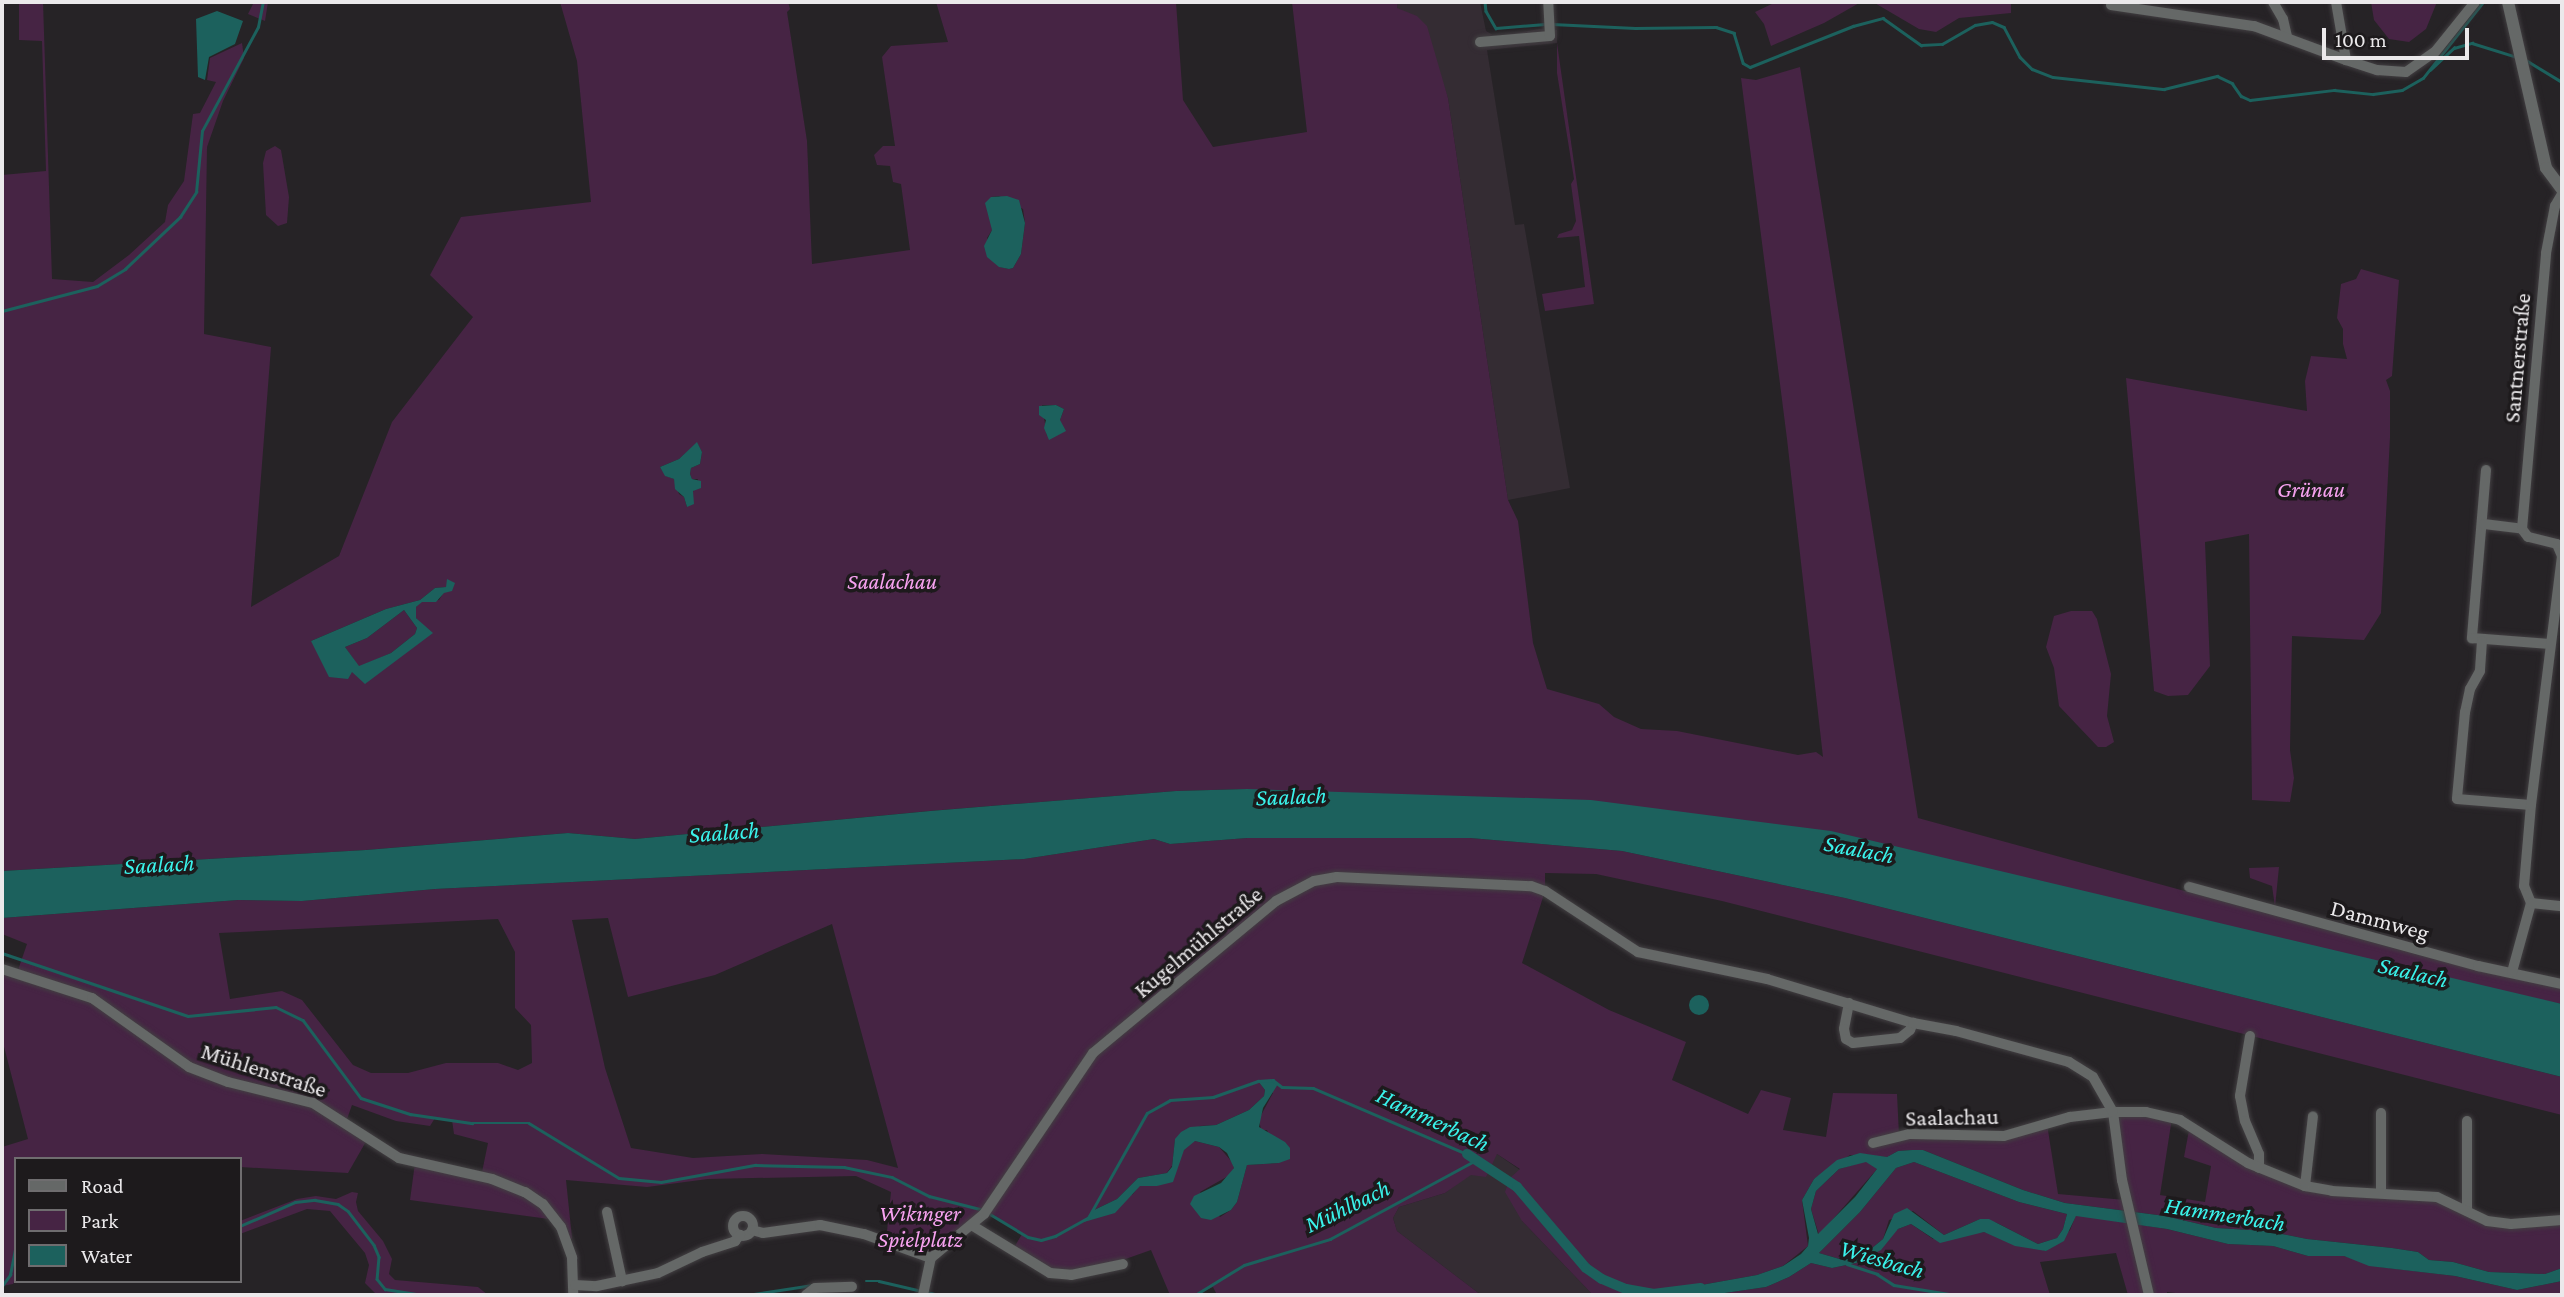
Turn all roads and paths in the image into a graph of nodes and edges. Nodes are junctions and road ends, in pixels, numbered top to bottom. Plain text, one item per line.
1 (2273, 2) edge
2 (2336, 2) edge
3 (2475, 2) edge
4 (2508, 2) edge
5 (2111, 5) dead end
6 (1548, 7) edge
7 (2287, 37) junction
8 (1480, 42) dead end
9 (2346, 60) junction
10 (2562, 192) edge
11 (2486, 470) dead end
12 (2484, 524) junction
13 (2522, 529) junction
14 (2482, 640) junction
15 (2550, 644) junction
16 (2531, 805) junction
17 (2189, 887) dead end
18 (2530, 903) junction
19 (2562, 906) edge
20 (2, 969) edge
21 (2512, 972) junction
22 (2562, 984) edge
23 (1849, 1003) junction
24 (1913, 1023) junction
25 (2250, 1036) dead end
26 (2113, 1112) junction
27 (2381, 1113) dead end
28 (2313, 1116) dead end
29 (2467, 1121) dead end
30 (1873, 1143) dead end
31 (2259, 1168) junction
32 (2305, 1186) junction
33 (2381, 1193) junction
34 (2467, 1211) junction
35 (607, 1212) dead end
36 (2562, 1220) edge
37 (973, 1226) junction
38 (752, 1230) junction
39 (740, 1235) junction
40 (931, 1258) junction
41 (1123, 1264) dead end
42 (622, 1281) junction
43 (852, 1287) dead end
44 (574, 1290) edge
45 (924, 1291) edge
46 (806, 1295) edge
47 (2149, 1295) edge

1 - 7 street
2 - 9 street
3 - 9 street
4 - 10 street
5 - 7 street
6 - 8 street
7 - 9 street
10 - 13 street, Santnerstraße
11 - 12 street
12 - 13 street
12 - 14 street
13 - 15 street
14 - 15 street
14 - 16 street
15 - 16 street
16 - 18 street
17 - 21 street, Dammweg
18 - 19 street
18 - 21 street
20 - 44 street, Mühlenstraße
21 - 22 street, Dammweg
23 - 24 street
23 - 24 street
23 - 37 street, Kugelmühlstraße
24 - 26 street
25 - 31 street
26 - 30 street, Saalachau
26 - 31 street, Saalachau
26 - 47 street
27 - 33 street
28 - 32 street
29 - 34 street
31 - 32 street, Saalachau
32 - 33 street, Saalachau
33 - 34 street, Saalachau
34 - 36 street, Saalachau
35 - 42 street
37 - 40 street, Kugelmühlstraße
37 - 41 street
38 - 39 street
38 - 39 street
38 - 40 street
39 - 42 street
40 - 45 street
42 - 44 street
43 - 46 street

